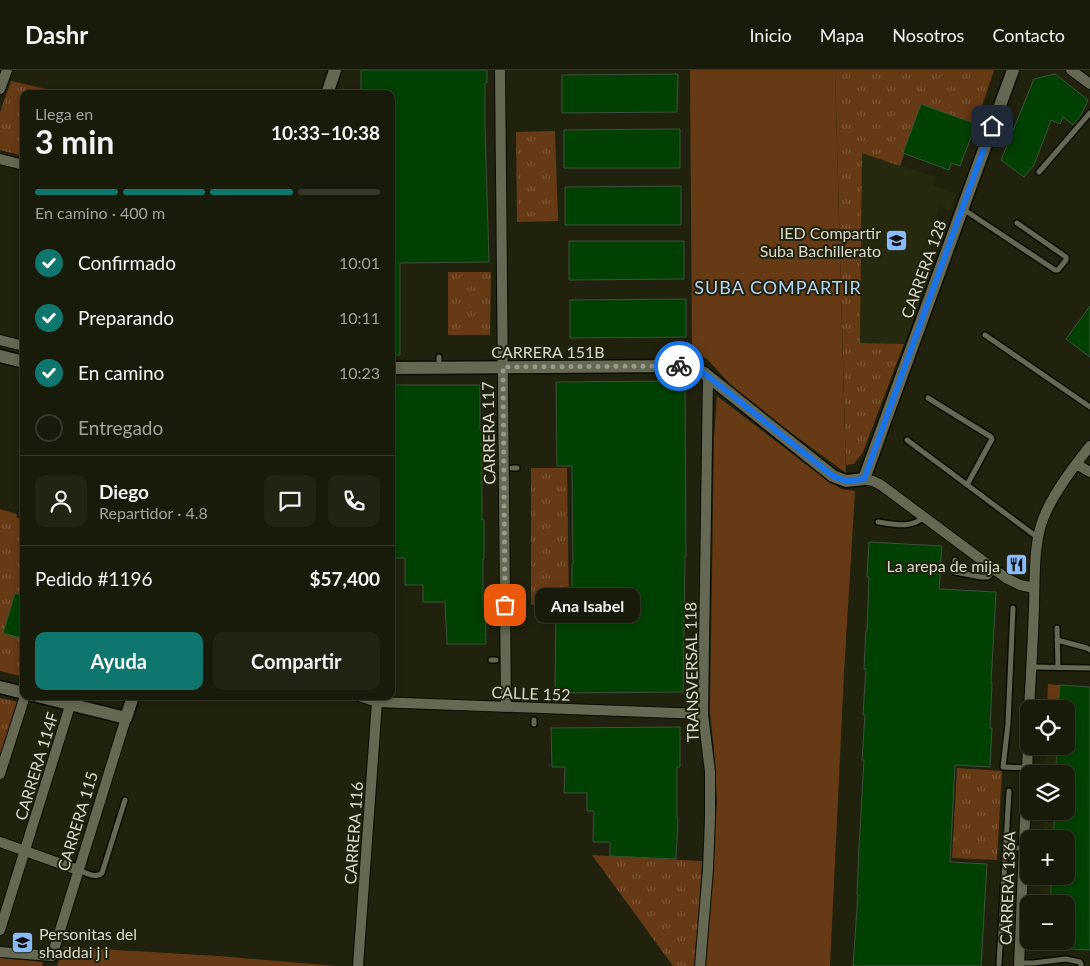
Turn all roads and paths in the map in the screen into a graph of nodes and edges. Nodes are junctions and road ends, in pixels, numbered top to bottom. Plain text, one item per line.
1 (7, 70) edge
2 (335, 70) edge
3 (500, 70) edge
4 (1013, 70) edge
5 (1071, 70) edge
6 (1090, 84) edge
7 (0, 89) edge
8 (328, 90) edge
9 (1090, 113) edge
10 (0, 159) edge
11 (20, 164) edge
12 (1039, 172) dead end
13 (963, 208) junction
14 (1017, 223) dead end
15 (985, 335) dead end
16 (0, 340) edge
17 (20, 345) edge
18 (0, 356) edge
19 (20, 361) edge
20 (503, 367) junction
21 (395, 368) edge
22 (706, 375) junction
23 (928, 398) dead end
24 (1090, 407) edge
25 (907, 440) dead end
26 (1090, 446) edge
27 (1076, 464) junction
28 (1090, 472) edge
29 (864, 479) junction
30 (968, 485) junction
31 (924, 518) junction
32 (878, 522) dead end
33 (1039, 538) junction
34 (955, 560) dead end
35 (994, 569) junction
36 (1034, 588) junction
37 (1013, 608) dead end
38 (1057, 628) dead end
39 (1057, 640) junction
40 (1090, 650) edge
41 (1031, 667) junction
42 (1058, 667) junction
43 (1090, 668) edge
44 (0, 687) edge
45 (20, 694) edge
46 (22, 700) edge
47 (72, 700) edge
48 (132, 700) edge
49 (377, 700) edge
50 (393, 700) edge
51 (1029, 700) edge
52 (506, 707) junction
53 (703, 714) junction
54 (126, 718) junction
55 (1020, 768) edge
56 (0, 774) edge
57 (1009, 791) dead end
58 (125, 800) dead end
59 (0, 842) edge
60 (1006, 848) junction
61 (1020, 848) edge
62 (25, 850) junction
63 (78, 870) junction
64 (1022, 885) edge
65 (0, 930) edge
66 (0, 952) edge
67 (1066, 960) junction
68 (999, 964) dead end
69 (1019, 964) edge
70 (1046, 964) edge
71 (358, 966) edge
72 (700, 966) edge
73 (1065, 966) edge
74 (1081, 966) edge

1 - 7 street
2 - 8 street
3 - 20 street, CARRERA 117
4 - 13 street, CARRERA 128
5 - 6 street
9 - 12 lane
10 - 11 street
13 - 14 lane
13 - 29 street, CARRERA 128
15 - 24 lane
16 - 17 street
18 - 19 street
20 - 21 street, CARRERA 151B
20 - 22 street, CARRERA 151B
20 - 52 street, CARRERA 117
22 - 29 street
22 - 53 street, TRANSVERSAL 118
23 - 30 lane
25 - 30 lane
26 - 27 street
27 - 28 street
27 - 33 street
29 - 31 street
30 - 33 lane
31 - 32 lane
31 - 35 street
33 - 36 street
34 - 35 lane
35 - 36 street
36 - 41 street
37 - 55 lane
38 - 39 lane
39 - 40 lane
39 - 42 lane
41 - 42 lane
41 - 51 street
42 - 43 lane
44 - 45 street
46 - 56 street
47 - 54 street
47 - 62 street, CARRERA 114F
48 - 54 street, CARRERA 115
49 - 71 street, CARRERA 116
50 - 52 street, CALLE 152
52 - 53 street, CALLE 152
53 - 72 street, TRANSVERSAL 118
54 - 63 street, CARRERA 115
57 - 60 lane
58 - 63 lane
59 - 62 street
60 - 61 lane
60 - 68 lane
62 - 63 street
62 - 65 street, CARRERA 114F
63 - 66 street, CARRERA 115
64 - 69 street, CARRERA 136A
67 - 70 lane
67 - 73 lane
67 - 74 lane
69 - 70 lane

